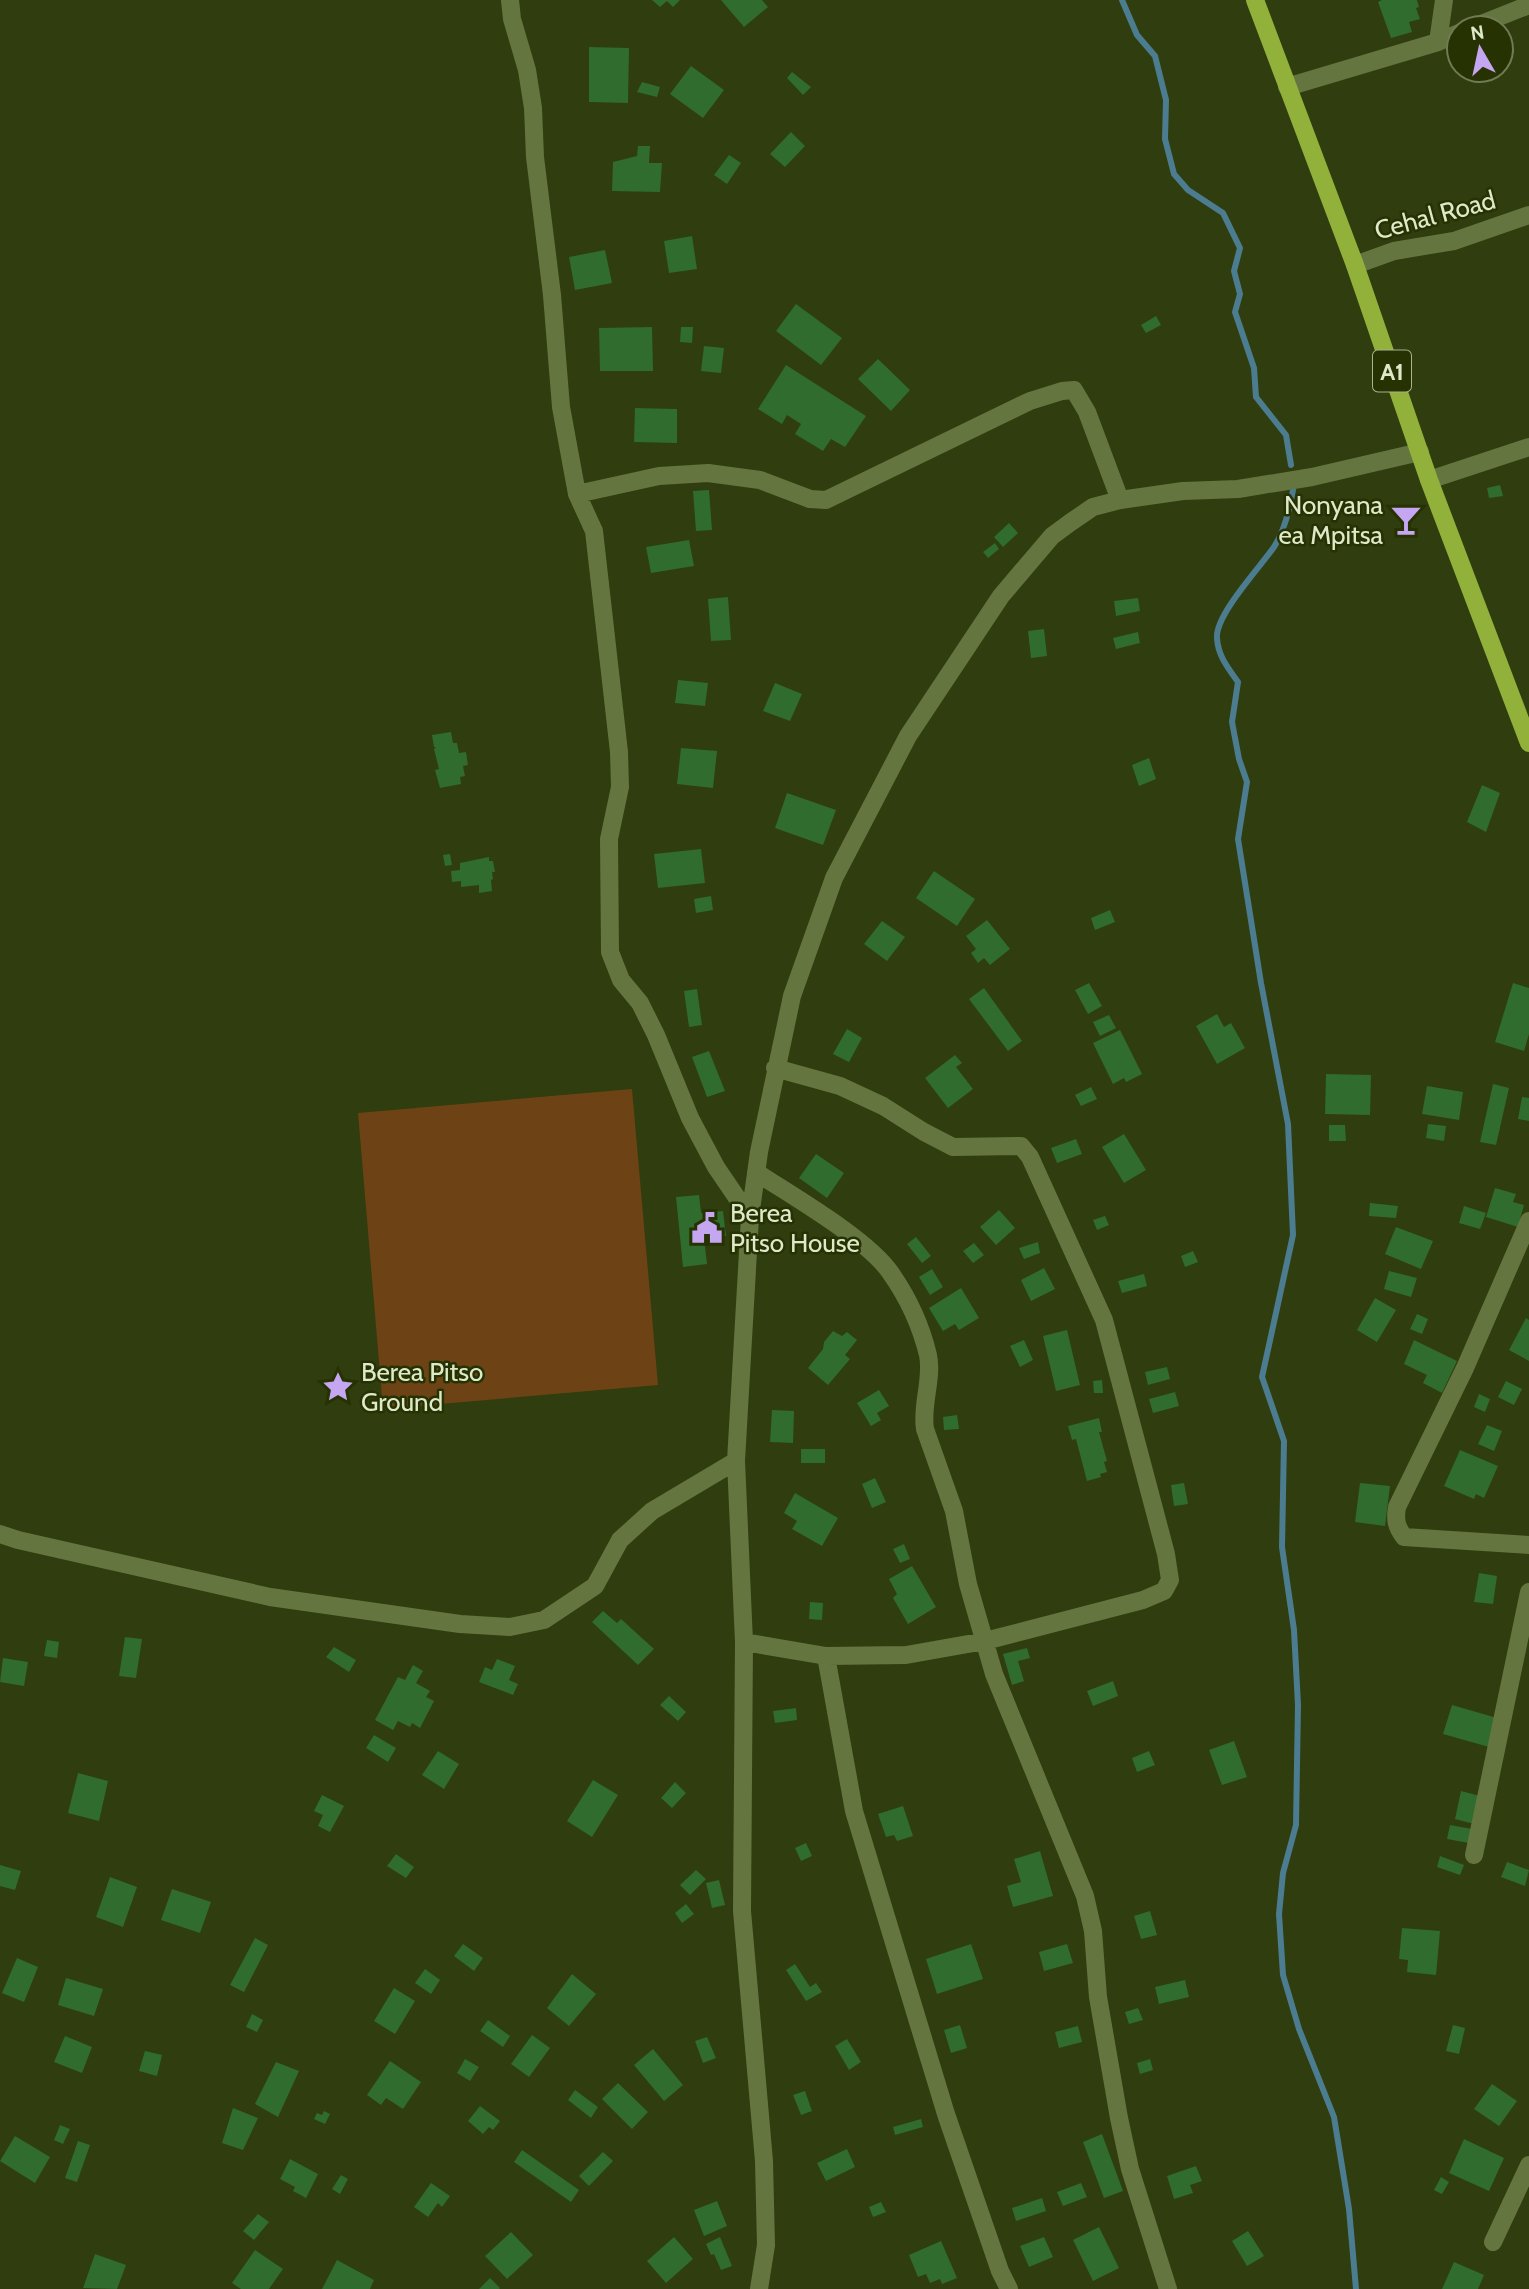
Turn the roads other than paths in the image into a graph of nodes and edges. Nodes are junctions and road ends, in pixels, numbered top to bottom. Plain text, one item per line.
1 (510, 0) edge
2 (1255, 0) edge
3 (1444, 0) edge
4 (1529, 5) edge
5 (1506, 14) edge
6 (1445, 39) edge
7 (1438, 42) junction
8 (1287, 87) junction
9 (1529, 215) edge
10 (1355, 265) junction
11 (1529, 447) edge
12 (1420, 452) junction
13 (1429, 480) junction
14 (577, 494) junction
15 (1120, 500) junction
16 (1529, 743) edge
17 (775, 1068) junction
18 (756, 1172) junction
19 (750, 1217) junction
20 (1529, 1221) edge
21 (736, 1461) junction
22 (0, 1534) edge
23 (1529, 1545) edge
24 (1529, 1591) edge
25 (985, 1641) junction
26 (744, 1642) junction
27 (826, 1656) junction
28 (1474, 1855) dead end
29 (1529, 2165) edge
30 (1493, 2242) dead end
31 (759, 2289) edge
32 (1009, 2289) edge
33 (1168, 2289) edge

1 - 14 street
2 - 8 main road, A1
3 - 7 street
4 - 5 street
6 - 7 street
7 - 8 street
8 - 10 main road, A1
9 - 10 street, Cehal Road
10 - 12 main road, A1
11 - 13 street
12 - 13 main road, A1
12 - 15 street
13 - 16 main road, A1
14 - 15 street
14 - 19 street
15 - 17 street
17 - 18 street
17 - 25 street
18 - 19 street
18 - 25 street
19 - 21 street
20 - 23 street
21 - 22 street
21 - 26 street
24 - 28 street
25 - 27 street
25 - 33 street
26 - 27 street
26 - 31 street
27 - 32 street
29 - 30 street

